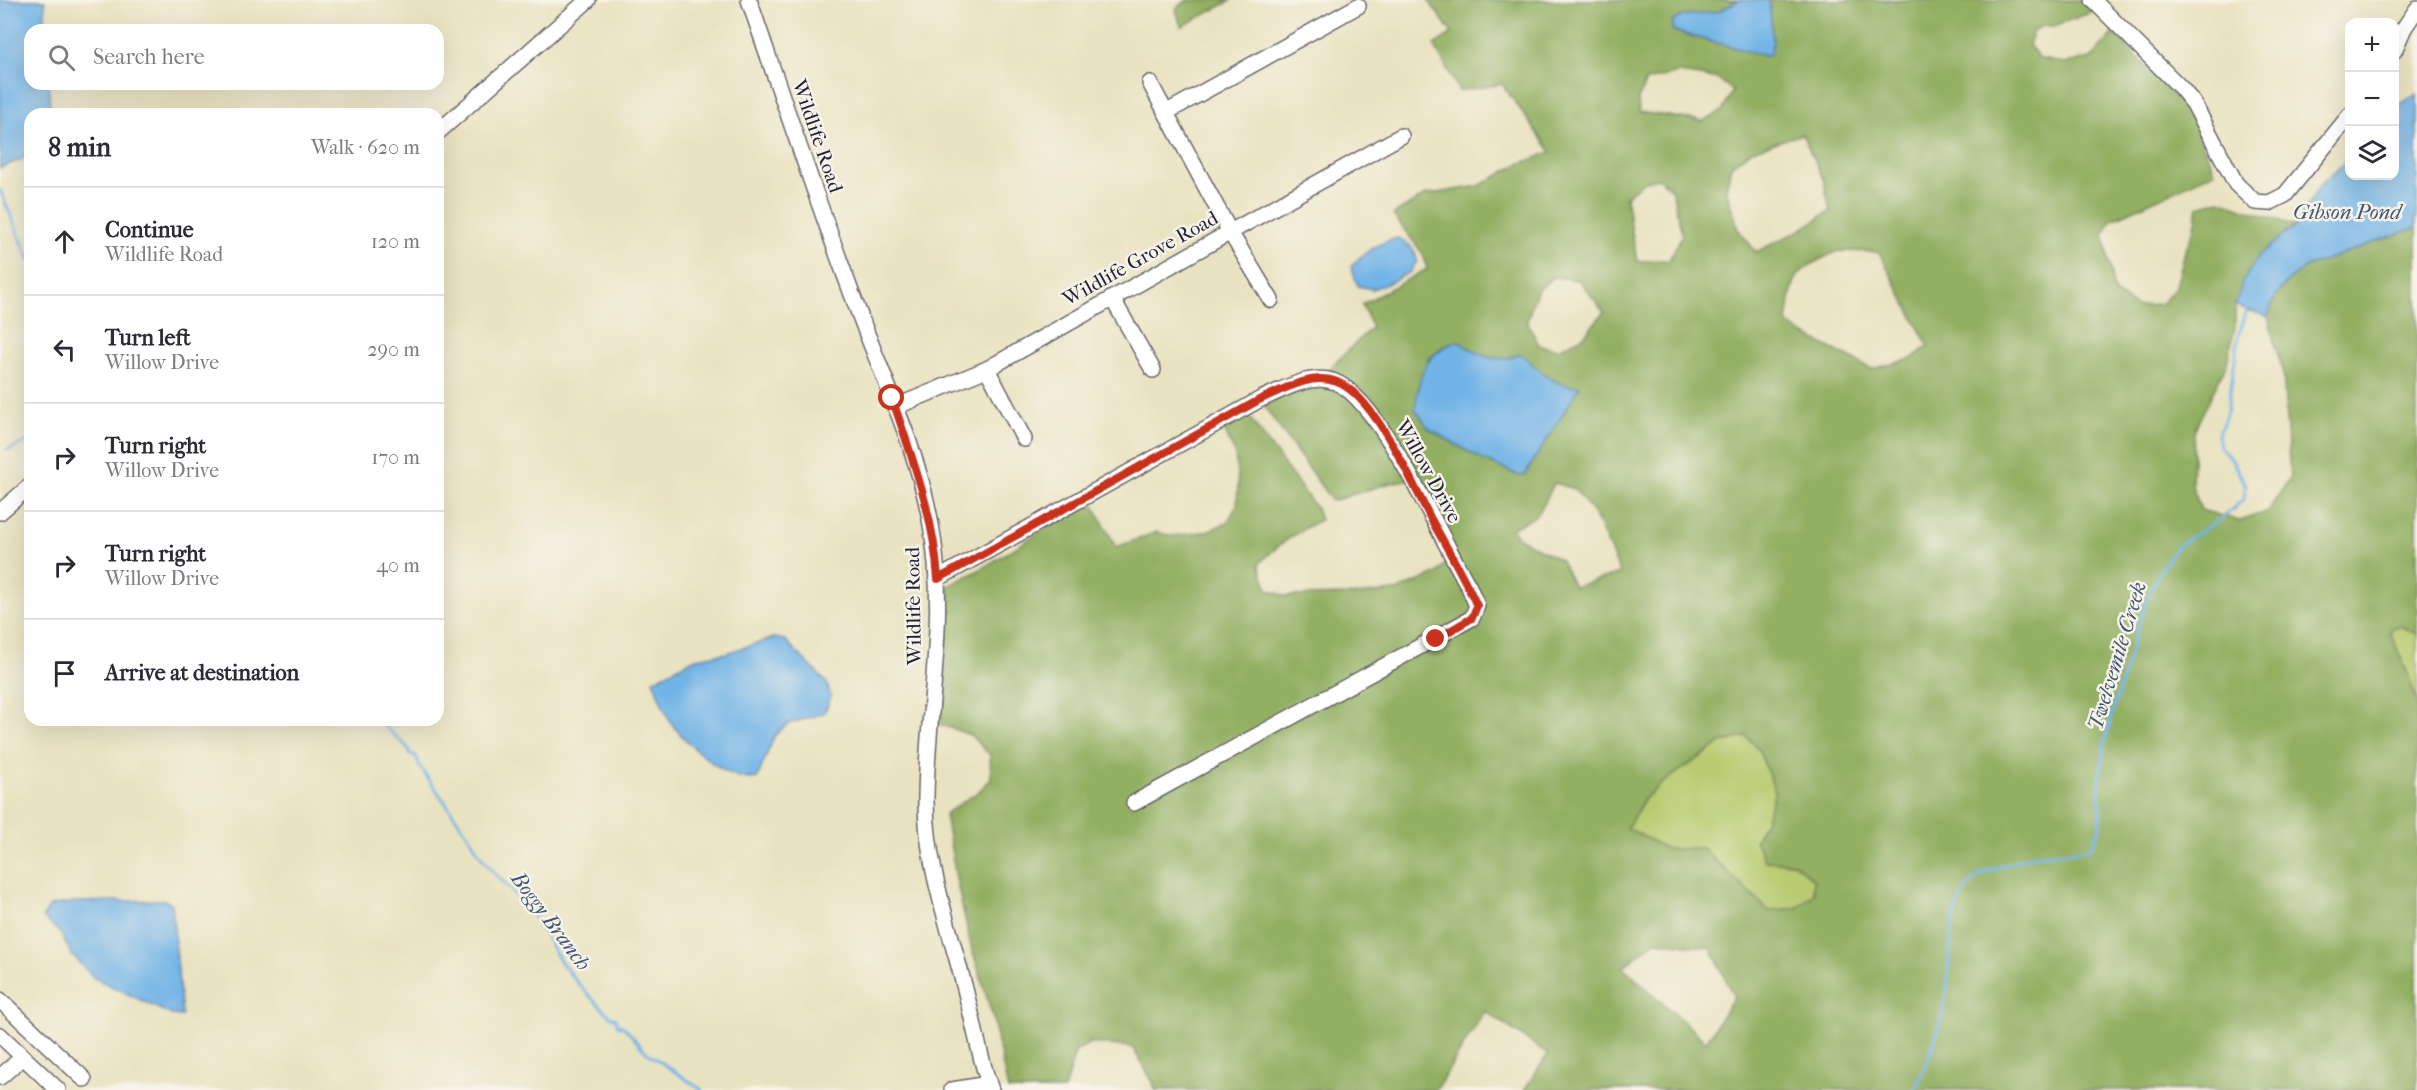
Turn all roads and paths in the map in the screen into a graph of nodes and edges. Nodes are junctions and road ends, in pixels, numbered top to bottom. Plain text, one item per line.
1 (588, 0) edge
2 (748, 0) edge
3 (2093, 0) edge
4 (1358, 6) dead end
5 (2417, 9) edge
6 (2399, 40) edge
7 (1150, 83) dead end
8 (1167, 112) junction
9 (2345, 120) edge
10 (444, 127) edge
11 (1401, 136) dead end
12 (1230, 232) junction
13 (1112, 298) junction
14 (1270, 300) dead end
15 (987, 369) junction
16 (1152, 369) dead end
17 (896, 407) junction
18 (1024, 439) dead end
19 (24, 491) edge
20 (0, 512) edge
21 (938, 579) junction
22 (1134, 803) dead end
23 (0, 1000) edge
24 (0, 1035) edge
25 (23, 1057) junction
26 (0, 1077) edge
27 (84, 1079) dead end
28 (990, 1087) edge
29 (58, 1090) edge
30 (952, 1090) edge

1 - 10 street
2 - 17 street, Wildlife Road
3 - 9 street
4 - 8 street
5 - 6 street
7 - 8 street
8 - 12 street
11 - 12 street, Wildlife Grove Road
12 - 13 street, Wildlife Grove Road
12 - 14 street
13 - 15 street, Wildlife Grove Road
13 - 16 street
15 - 17 street, Wildlife Grove Road
15 - 18 street
17 - 21 street, Wildlife Road
19 - 20 street
21 - 22 street, Willow Drive
21 - 28 street, Wildlife Road
23 - 27 street
24 - 25 street
25 - 26 street
25 - 29 street
28 - 30 street

